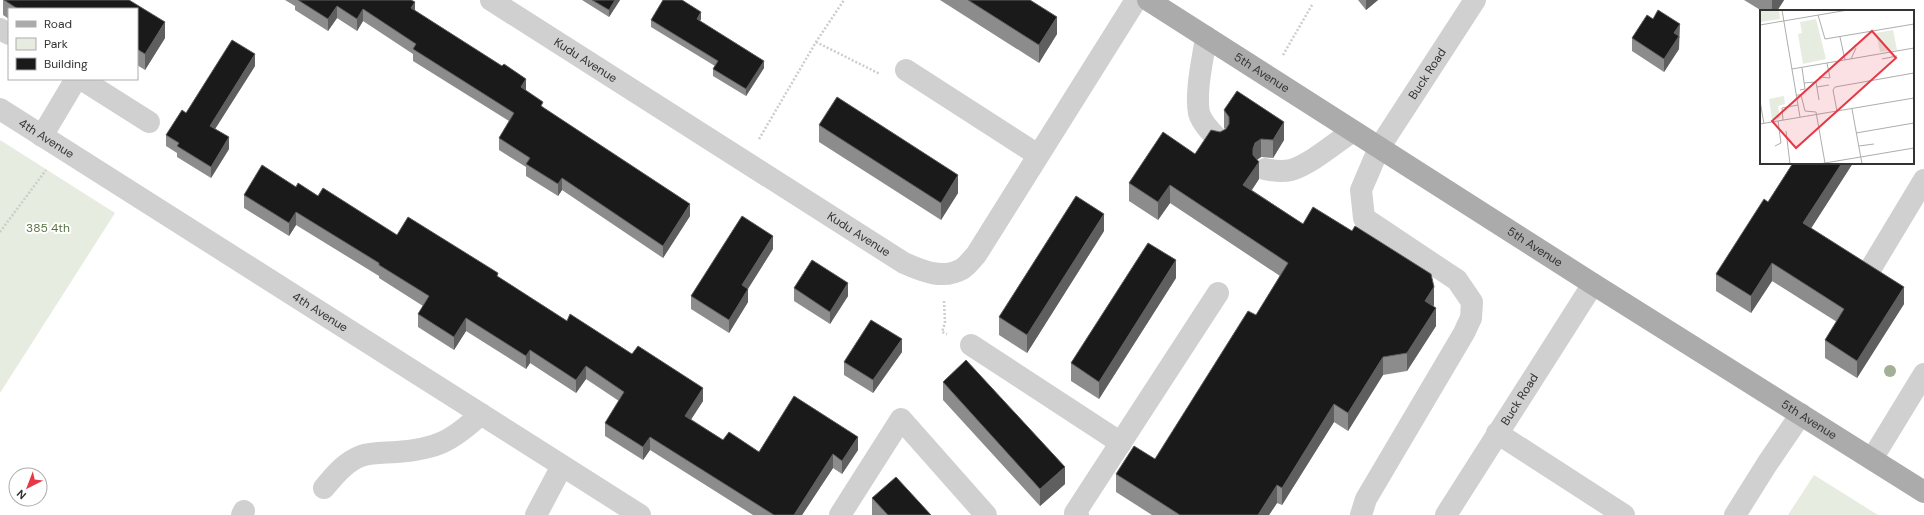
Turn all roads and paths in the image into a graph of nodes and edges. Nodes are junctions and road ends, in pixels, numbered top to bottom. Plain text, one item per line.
1 (491, 0) edge
2 (844, 0) edge
3 (1136, 0) edge
4 (1148, 0) edge
5 (1475, 0) edge
6 (1312, 5) dead end
7 (1206, 38) junction
8 (816, 42) junction
9 (906, 70) joint
10 (1270, 78) junction
11 (76, 80) edge
12 (83, 80) edge
13 (0, 109) edge
14 (148, 122) dead end
15 (1353, 131) junction
16 (1217, 138) edge
17 (50, 142) junction
18 (1379, 148) junction
19 (1038, 154) junction
20 (746, 162) junction
21 (1265, 169) dead end
22 (1924, 180) edge
23 (0, 232) edge
24 (1871, 268) edge
25 (943, 275) junction
26 (1593, 284) junction
27 (1218, 293) dead end
28 (972, 345) joint
29 (1924, 374) edge
30 (481, 414) junction
31 (1801, 414) junction
32 (1498, 433) junction
33 (1121, 443) junction
34 (1872, 459) junction
35 (562, 466) junction
36 (324, 488) dead end
37 (1924, 492) edge
38 (536, 515) edge
39 (640, 515) edge
40 (840, 515) edge
41 (986, 515) edge
42 (1078, 515) edge
43 (1361, 515) edge
44 (1446, 515) edge
45 (1624, 515) edge
46 (1735, 515) edge

1 - 20 street, Kudu Avenue
2 - 8 path
3 - 19 street, Kudu Avenue
4 - 7 main road, 5th Avenue
5 - 18 street, Buck Road
6 - 10 path
7 - 10 main road, 5th Avenue
7 - 16 street
8 - 9 path
8 - 20 path
9 - 19 street
10 - 15 main road, 5th Avenue
11 - 17 street
12 - 14 street
13 - 17 street, 4th Avenue
15 - 18 main road, 5th Avenue
15 - 21 street
17 - 23 path
17 - 30 street, 4th Avenue
18 - 26 main road, 5th Avenue
18 - 43 street, Buck Road
19 - 25 street, Kudu Avenue
20 - 25 street, Kudu Avenue
22 - 24 street
25 - 28 path
26 - 31 main road, 5th Avenue
26 - 32 street, Buck Road
27 - 33 street
28 - 33 street
29 - 34 street
30 - 35 street, 4th Avenue
30 - 36 street
31 - 34 main road, 5th Avenue
31 - 46 street
32 - 44 street, Buck Road
32 - 45 street
33 - 42 street
34 - 37 main road, 5th Avenue
35 - 38 street
35 - 39 street, 4th Avenue
40 - 41 street

